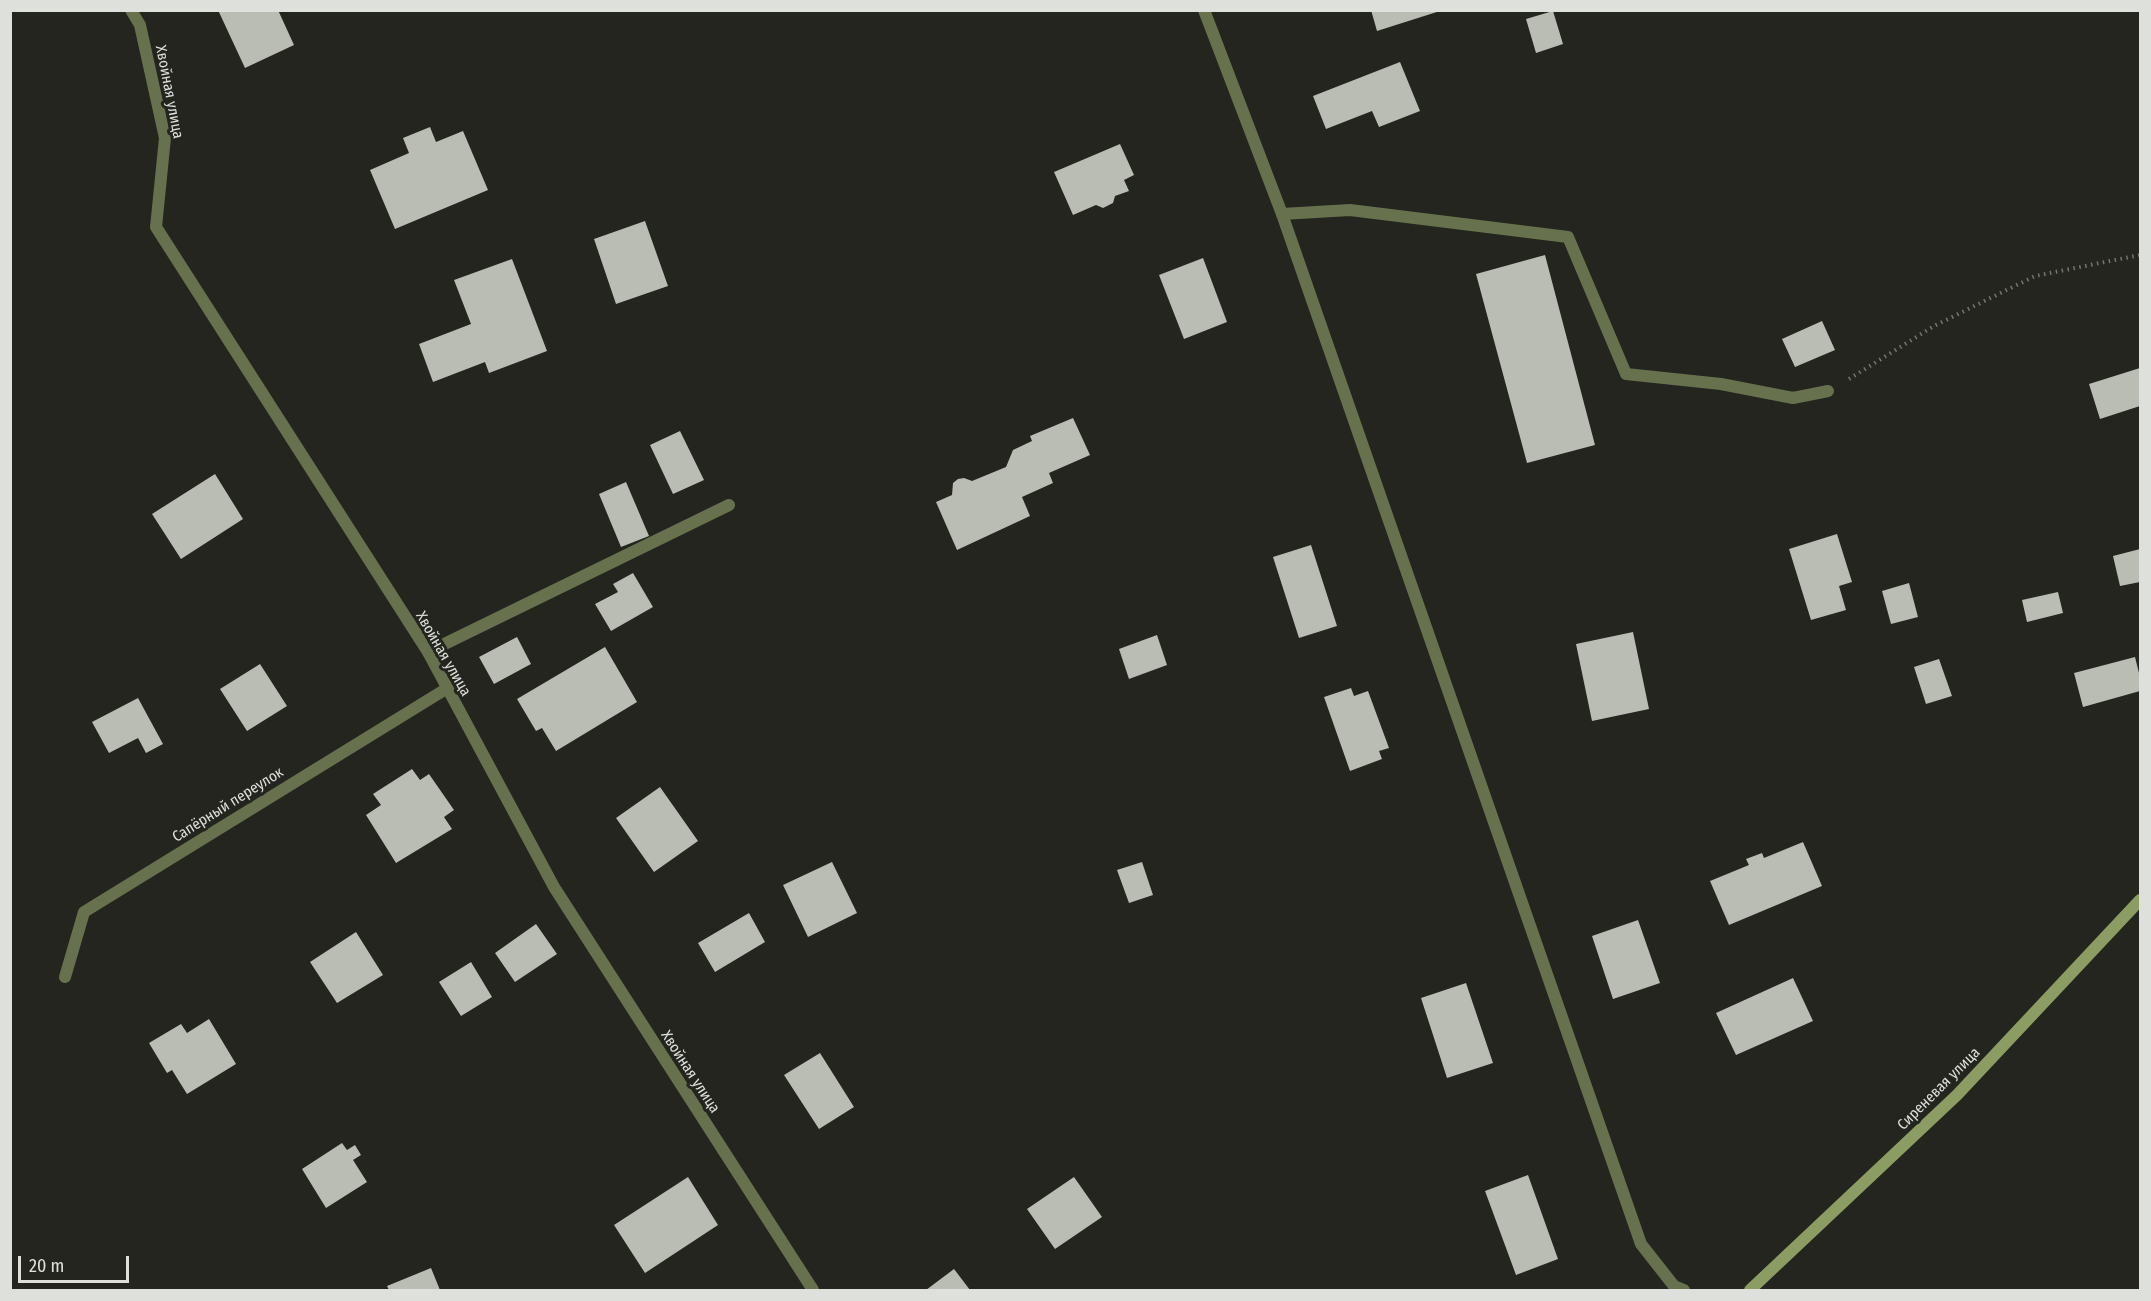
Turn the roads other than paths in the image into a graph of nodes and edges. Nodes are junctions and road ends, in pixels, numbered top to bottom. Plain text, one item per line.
1 (130, 10) edge
2 (1204, 10) edge
3 (1282, 214) junction
4 (1828, 392) road end
5 (729, 505) dead end
6 (428, 652) junction
7 (446, 689) junction
8 (2140, 900) edge
9 (65, 977) dead end
10 (813, 1290) edge
11 (1684, 1290) edge
12 (1750, 1290) edge

1 - 6 street, Хвойная улица
2 - 3 street
3 - 4 street
3 - 11 street
5 - 6 street
6 - 7 street, Хвойная улица
7 - 9 street, Сапёрный переулок
7 - 10 street, Хвойная улица
8 - 12 street, Сиреневая улица

